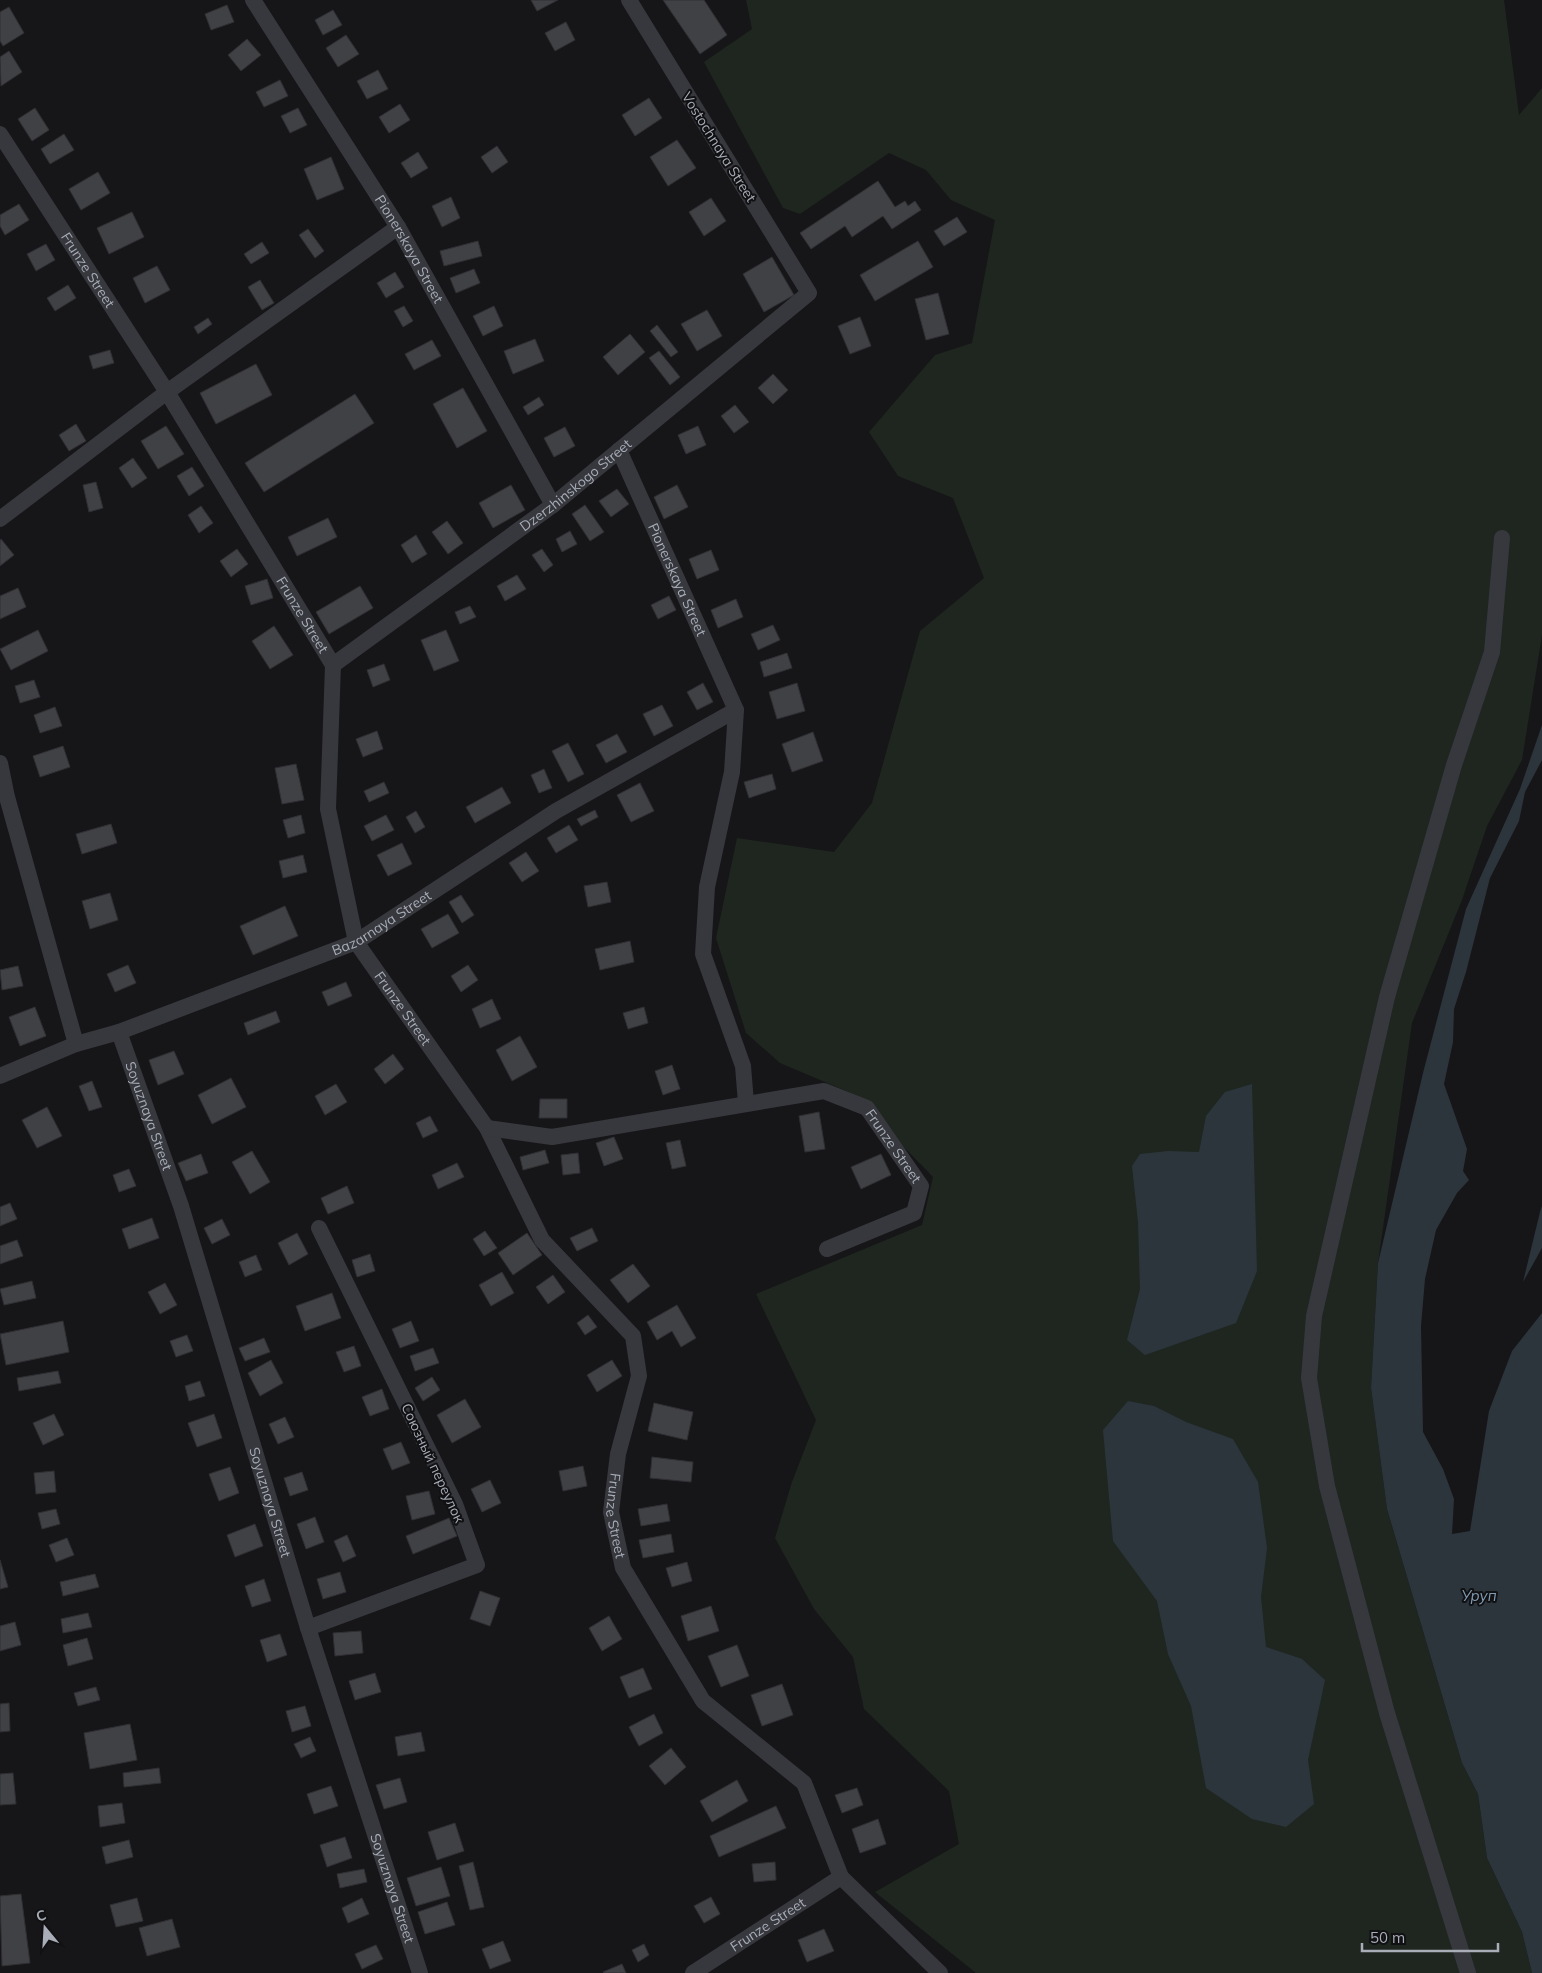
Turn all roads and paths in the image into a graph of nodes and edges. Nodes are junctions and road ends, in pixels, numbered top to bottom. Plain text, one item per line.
1 (253, 0) edge
2 (628, 0) edge
3 (0, 134) edge
4 (398, 226) junction
5 (809, 293) joint
6 (167, 392) junction
7 (619, 450) junction
8 (552, 504) junction
9 (0, 519) edge
10 (1502, 538) dead end
11 (333, 665) junction
12 (736, 710) junction
13 (0, 762) edge
14 (356, 942) junction
15 (119, 1032) junction
16 (76, 1044) junction
17 (0, 1076) edge
18 (746, 1103) junction
19 (487, 1128) junction
20 (319, 1228) dead end
21 (827, 1249) dead end
22 (308, 1628) junction
23 (841, 1877) junction
24 (420, 1973) edge
25 (694, 1973) edge
26 (940, 1973) edge
27 (1468, 1973) edge

1 - 4 street, Pionerskaya Street
2 - 5 street, Vostochnaya Street
3 - 6 street, Frunze Street
4 - 6 street
4 - 8 street, Pionerskaya Street
5 - 7 street, Dzerzhinskogo Street
6 - 9 street
6 - 11 street, Frunze Street
7 - 8 street, Dzerzhinskogo Street
7 - 12 street, Pionerskaya Street
8 - 11 street, Dzerzhinskogo Street
10 - 27 street
11 - 14 street, Frunze Street
12 - 14 street, Bazarnaya Street
12 - 18 street
13 - 16 street
14 - 15 street, Bazarnaya Street
14 - 19 street, Frunze Street
15 - 16 street, Bazarnaya Street
15 - 22 street, Soyuznaya Street
16 - 17 street, Bazarnaya Street
18 - 19 street, Frunze Street
18 - 21 street, Frunze Street
19 - 23 street, Frunze Street
20 - 22 street, Союзный переулок
22 - 24 street, Soyuznaya Street
23 - 25 street, Frunze Street
23 - 26 street, Frunze Street

